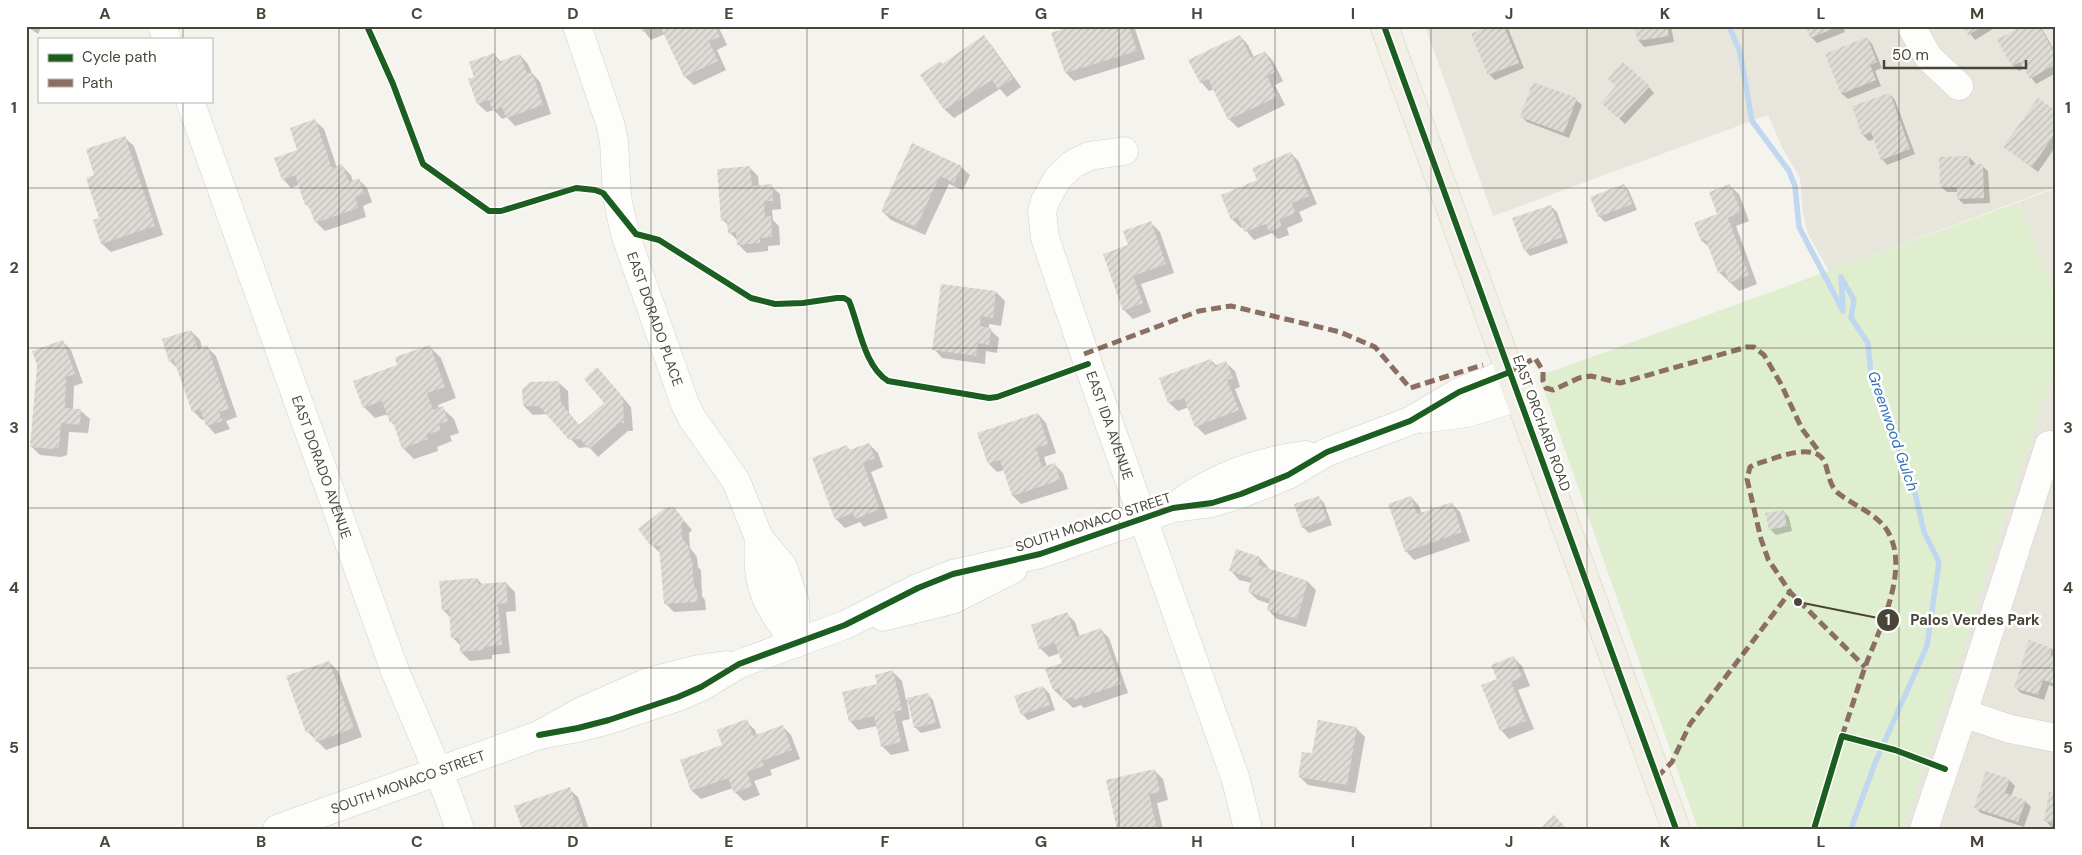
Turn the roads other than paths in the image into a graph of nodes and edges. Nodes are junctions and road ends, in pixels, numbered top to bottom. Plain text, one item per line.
1 (162, 26) edge
2 (576, 26) edge
3 (1384, 26) edge
4 (1911, 26) edge
5 (167, 38) edge
6 (1959, 86) dead end
7 (190, 102) edge
8 (1124, 151) dead end
9 (1514, 384) junction
10 (2053, 446) edge
11 (1143, 518) junction
12 (796, 643) junction
13 (1963, 713) junction
14 (2056, 738) edge
15 (437, 771) junction
16 (277, 829) edge
17 (460, 829) edge
18 (1248, 829) edge
19 (1676, 829) edge
20 (1924, 829) edge

1 - 5 street
2 - 12 street, EAST DORADO PLACE
3 - 9 main road, EAST ORCHARD ROAD
4 - 6 street
7 - 15 street, EAST DORADO AVENUE
8 - 11 street, EAST IDA AVENUE
9 - 11 street, SOUTH MONACO STREET
9 - 19 main road, EAST ORCHARD ROAD
10 - 13 street
11 - 12 street, SOUTH MONACO STREET
11 - 18 street, EAST IDA AVENUE
12 - 15 street, SOUTH MONACO STREET
13 - 14 street
13 - 20 street
15 - 16 street, SOUTH MONACO STREET
15 - 17 street, EAST DORADO AVENUE

